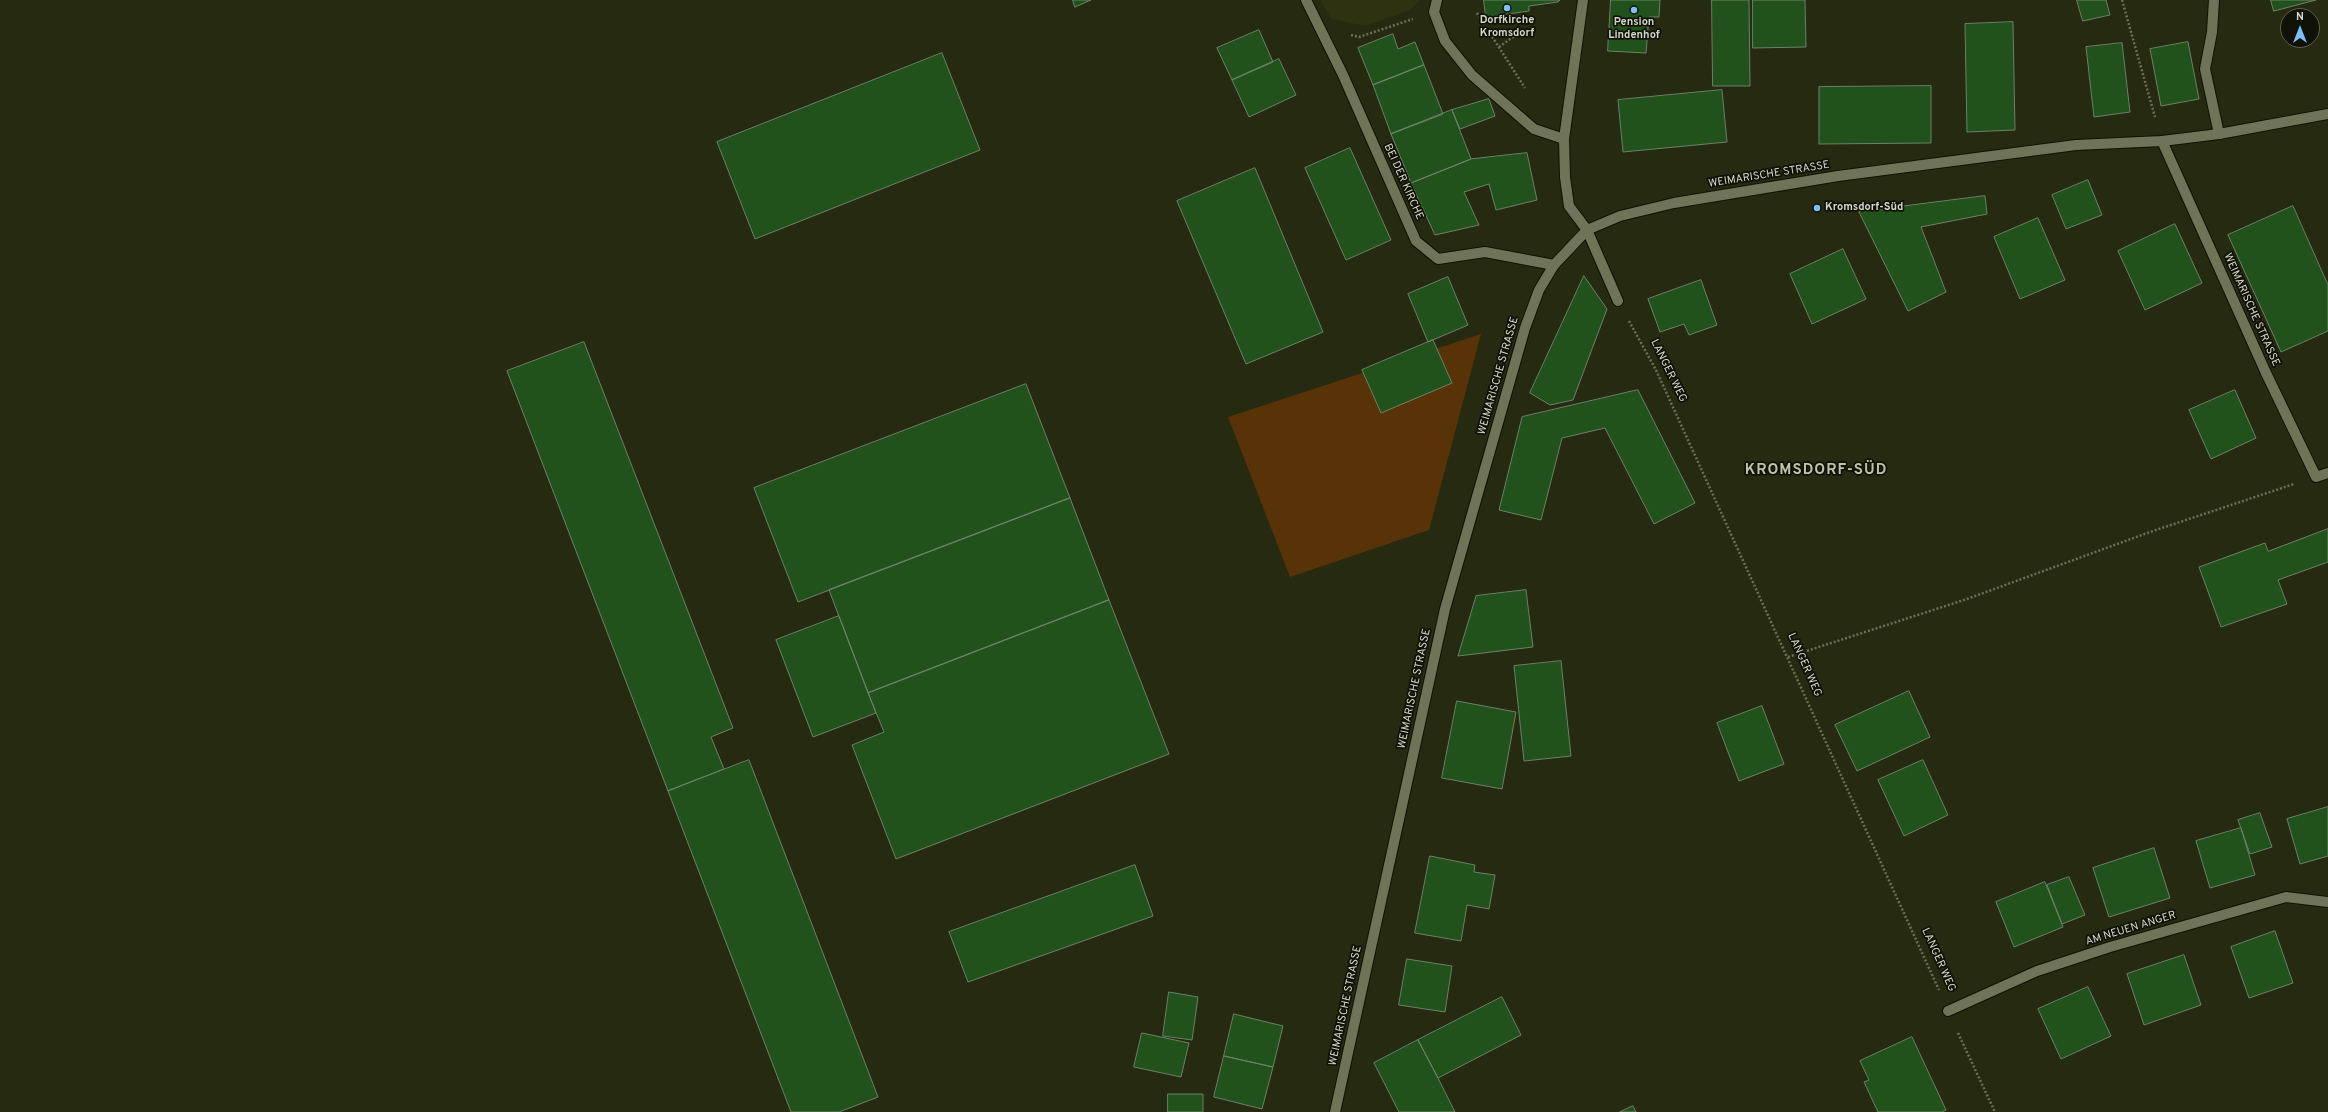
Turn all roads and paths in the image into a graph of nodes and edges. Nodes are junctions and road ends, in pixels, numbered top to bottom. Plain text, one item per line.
1 (1306, 0) edge
2 (1437, 0) edge
3 (1583, 0) edge
4 (2122, 0) edge
5 (2214, 0) edge
6 (1434, 12) junction
7 (1477, 13) dead end
8 (1320, 25) junction
9 (1520, 32) dead end
10 (1499, 47) junction
11 (2328, 114) edge
12 (1534, 129) junction
13 (2219, 134) junction
14 (1564, 139) junction
15 (2162, 141) junction
16 (1587, 230) junction
17 (1554, 265) junction
18 (1618, 301) joint
19 (2328, 473) edge
20 (2316, 477) junction
21 (1788, 657) junction
22 (2328, 902) edge
23 (1948, 1011) junction
24 (1335, 1112) edge
25 (1995, 1112) edge

1 - 8 street, BEI DER KIRCHE
2 - 6 street
3 - 14 street
4 - 15 path
5 - 13 street
6 - 8 path
6 - 12 street
7 - 10 path
8 - 17 street, BEI DER KIRCHE
9 - 10 path
10 - 12 path
11 - 13 street, WEIMARISCHE STRASSE
12 - 14 street
13 - 15 street, WEIMARISCHE STRASSE
14 - 16 street
15 - 16 street, WEIMARISCHE STRASSE
15 - 20 street, WEIMARISCHE STRASSE
16 - 17 street, WEIMARISCHE STRASSE
16 - 18 street
17 - 24 street, WEIMARISCHE STRASSE
18 - 21 path, LANGER WEG
19 - 20 street
20 - 21 path
21 - 23 path, LANGER WEG
22 - 23 street, AM NEUEN ANGER
23 - 25 path, LANGER WEG

